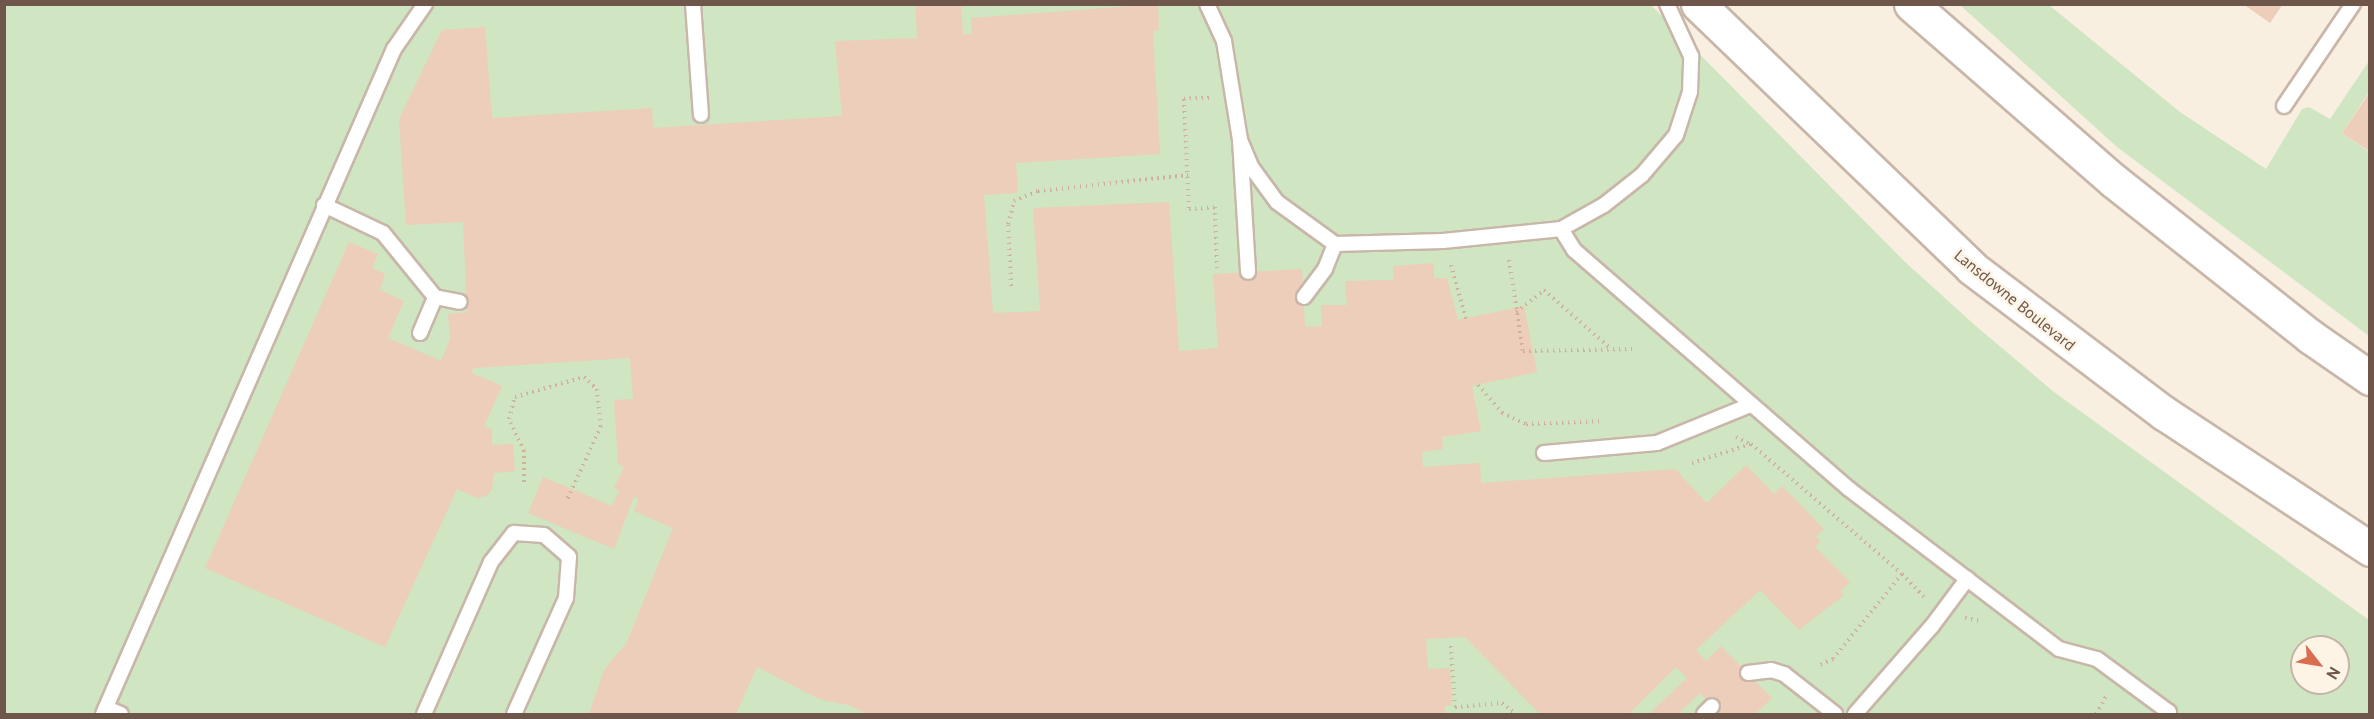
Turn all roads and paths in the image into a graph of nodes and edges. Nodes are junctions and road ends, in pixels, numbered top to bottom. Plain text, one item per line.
1 (424, 4) edge
2 (693, 4) edge
3 (1207, 4) edge
4 (1667, 4) edge
5 (1698, 4) edge
6 (1911, 4) edge
7 (2353, 4) edge
8 (1210, 88) dead end
9 (2284, 106) dead end
10 (701, 115) dead end
11 (1240, 140) junction
12 (1188, 175) junction
13 (324, 205) junction
14 (1561, 229) junction
15 (1335, 244) junction
16 (1444, 260) dead end
17 (1516, 260) dead end
18 (1217, 268) dead end
19 (1248, 272) dead end
20 (1011, 286) dead end
21 (435, 297) junction
22 (1304, 297) dead end
23 (460, 302) dead end
24 (1516, 312) junction
25 (1466, 319) dead end
26 (420, 333) dead end
27 (1632, 349) dead end
28 (1612, 350) junction
29 (2370, 378) edge
30 (1750, 405) junction
31 (1544, 453) dead end
32 (1692, 463) dead end
33 (524, 482) dead end
34 (567, 500) dead end
35 (2370, 549) edge
36 (1967, 579) junction
37 (1451, 646) dead end
38 (1809, 662) dead end
39 (1748, 673) dead end
40 (105, 711) edge
41 (121, 714) edge
42 (424, 714) edge
43 (514, 714) edge
44 (1516, 714) edge
45 (1835, 714) edge
46 (1855, 714) edge
47 (2167, 714) edge

1 - 13 lane
2 - 10 lane
3 - 11 lane
4 - 14 lane
5 - 35 main road, Lansdowne Boulevard
6 - 29 main road
7 - 9 lane
8 - 12 path
11 - 15 lane
11 - 19 lane
12 - 18 path
12 - 20 path
13 - 21 lane
13 - 40 lane
14 - 15 lane
14 - 30 lane
15 - 22 lane
16 - 25 path
17 - 24 path
21 - 23 lane
21 - 26 lane
24 - 28 path
24 - 28 path
27 - 28 path
30 - 31 lane
30 - 36 lane
32 - 38 path
33 - 34 path
36 - 46 lane
36 - 47 lane
37 - 44 path
39 - 45 lane
40 - 41 lane
42 - 43 lane

